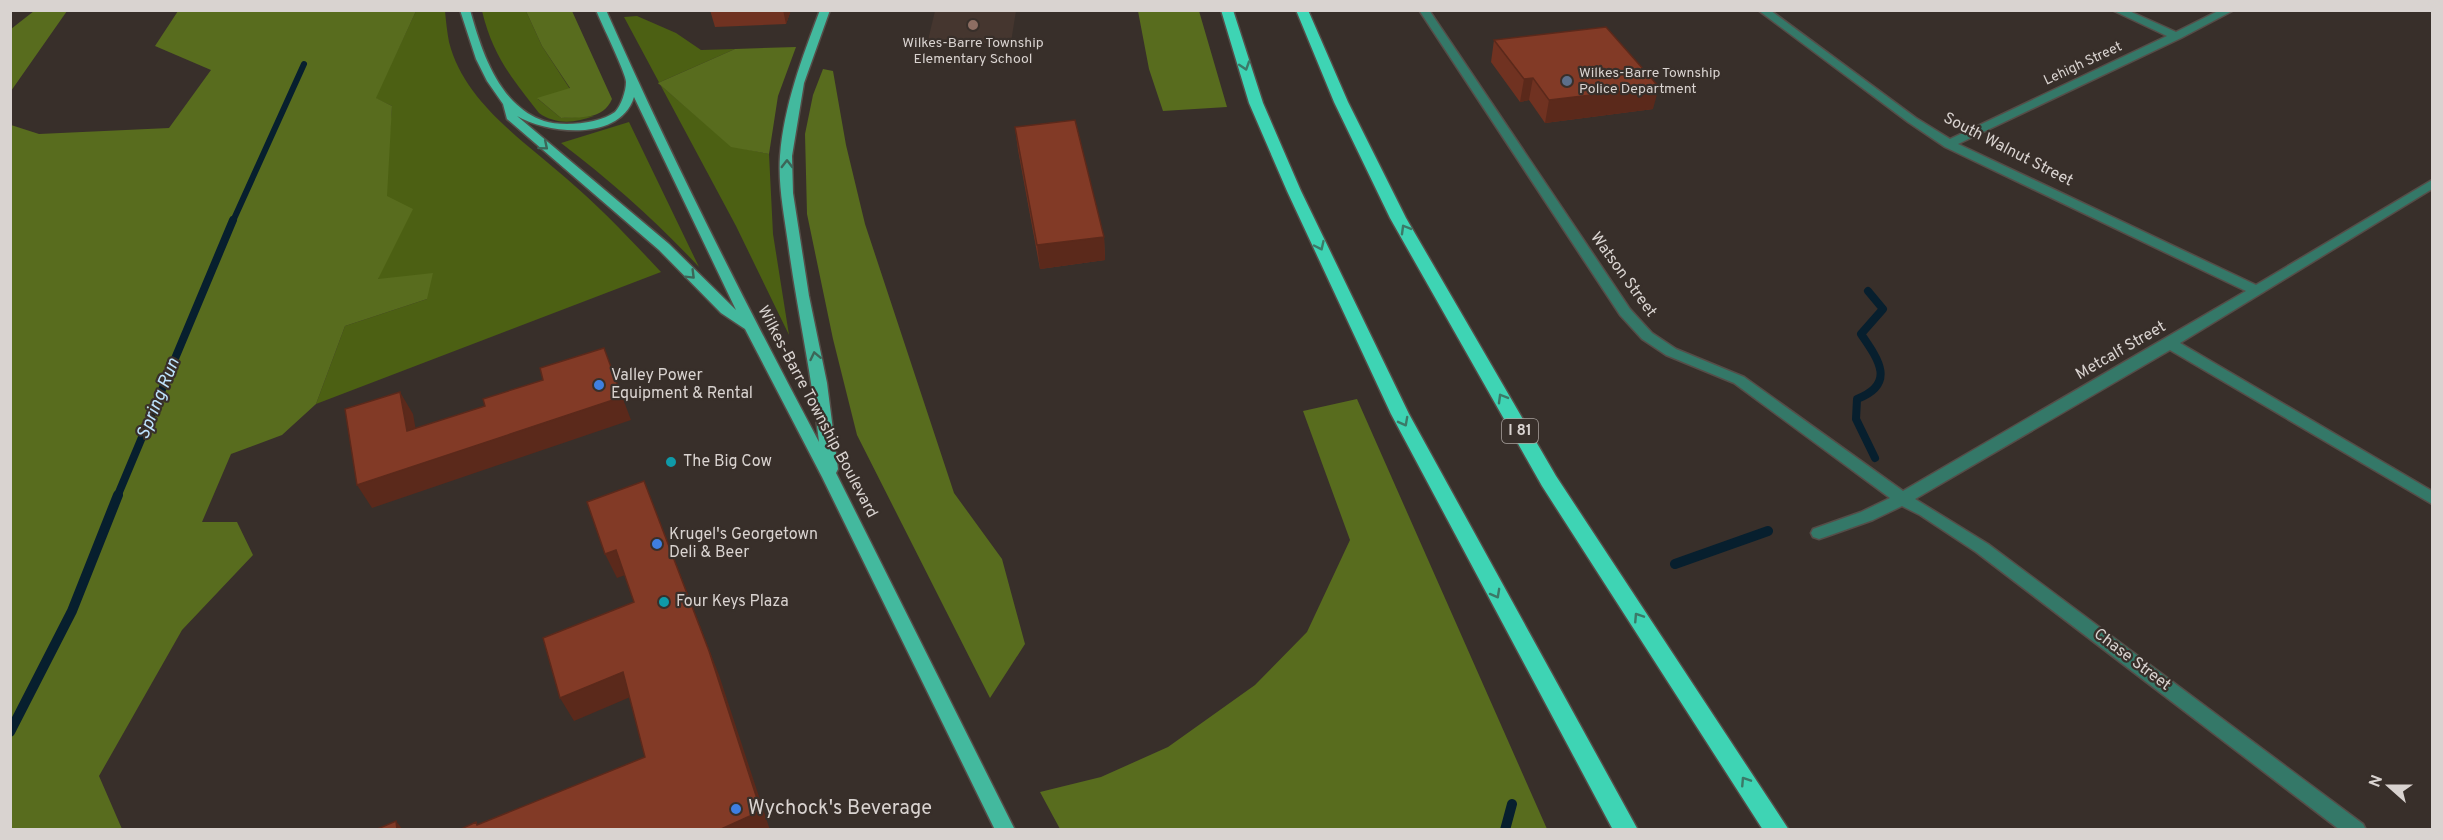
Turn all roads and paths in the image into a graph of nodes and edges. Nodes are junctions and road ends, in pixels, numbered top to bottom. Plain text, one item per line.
1 (465, 10) edge
2 (601, 10) edge
3 (825, 10) edge
4 (1227, 10) edge
5 (1302, 10) edge
6 (1424, 10) edge
7 (1763, 10) edge
8 (2117, 10) edge
9 (2229, 10) edge
10 (2177, 36) junction
11 (632, 81) junction
12 (509, 103) junction
13 (1949, 144) junction
14 (2433, 184) edge
15 (2255, 290) junction
16 (750, 326) junction
17 (2169, 343) junction
18 (831, 477) junction
19 (2433, 498) edge
20 (1902, 499) junction
21 (1819, 533) dead end
22 (1005, 830) edge
23 (1626, 830) edge
24 (1777, 830) edge
25 (2356, 830) edge

1 - 12 main road
2 - 11 main road, Wilkes-Barre Township Boulevard
18 -> 3 main road
4 -> 23 highway
24 -> 5 highway, I 81
6 - 20 street, Watson Street
7 - 13 street, South Walnut Street
8 - 10 street
9 - 10 street, Lehigh Street
10 - 13 street, Lehigh Street
11 - 12 main road
11 - 16 main road, Wilkes-Barre Township Boulevard
12 -> 16 main road
13 - 15 street, South Walnut Street
14 - 15 street, Metcalf Street
15 - 17 street, Metcalf Street
16 - 18 main road, Wilkes-Barre Township Boulevard
17 - 19 street
17 - 20 street, Metcalf Street
18 - 22 main road, Wilkes-Barre Township Boulevard
20 - 21 street, Metcalf Street
20 - 25 street, Chase Street

